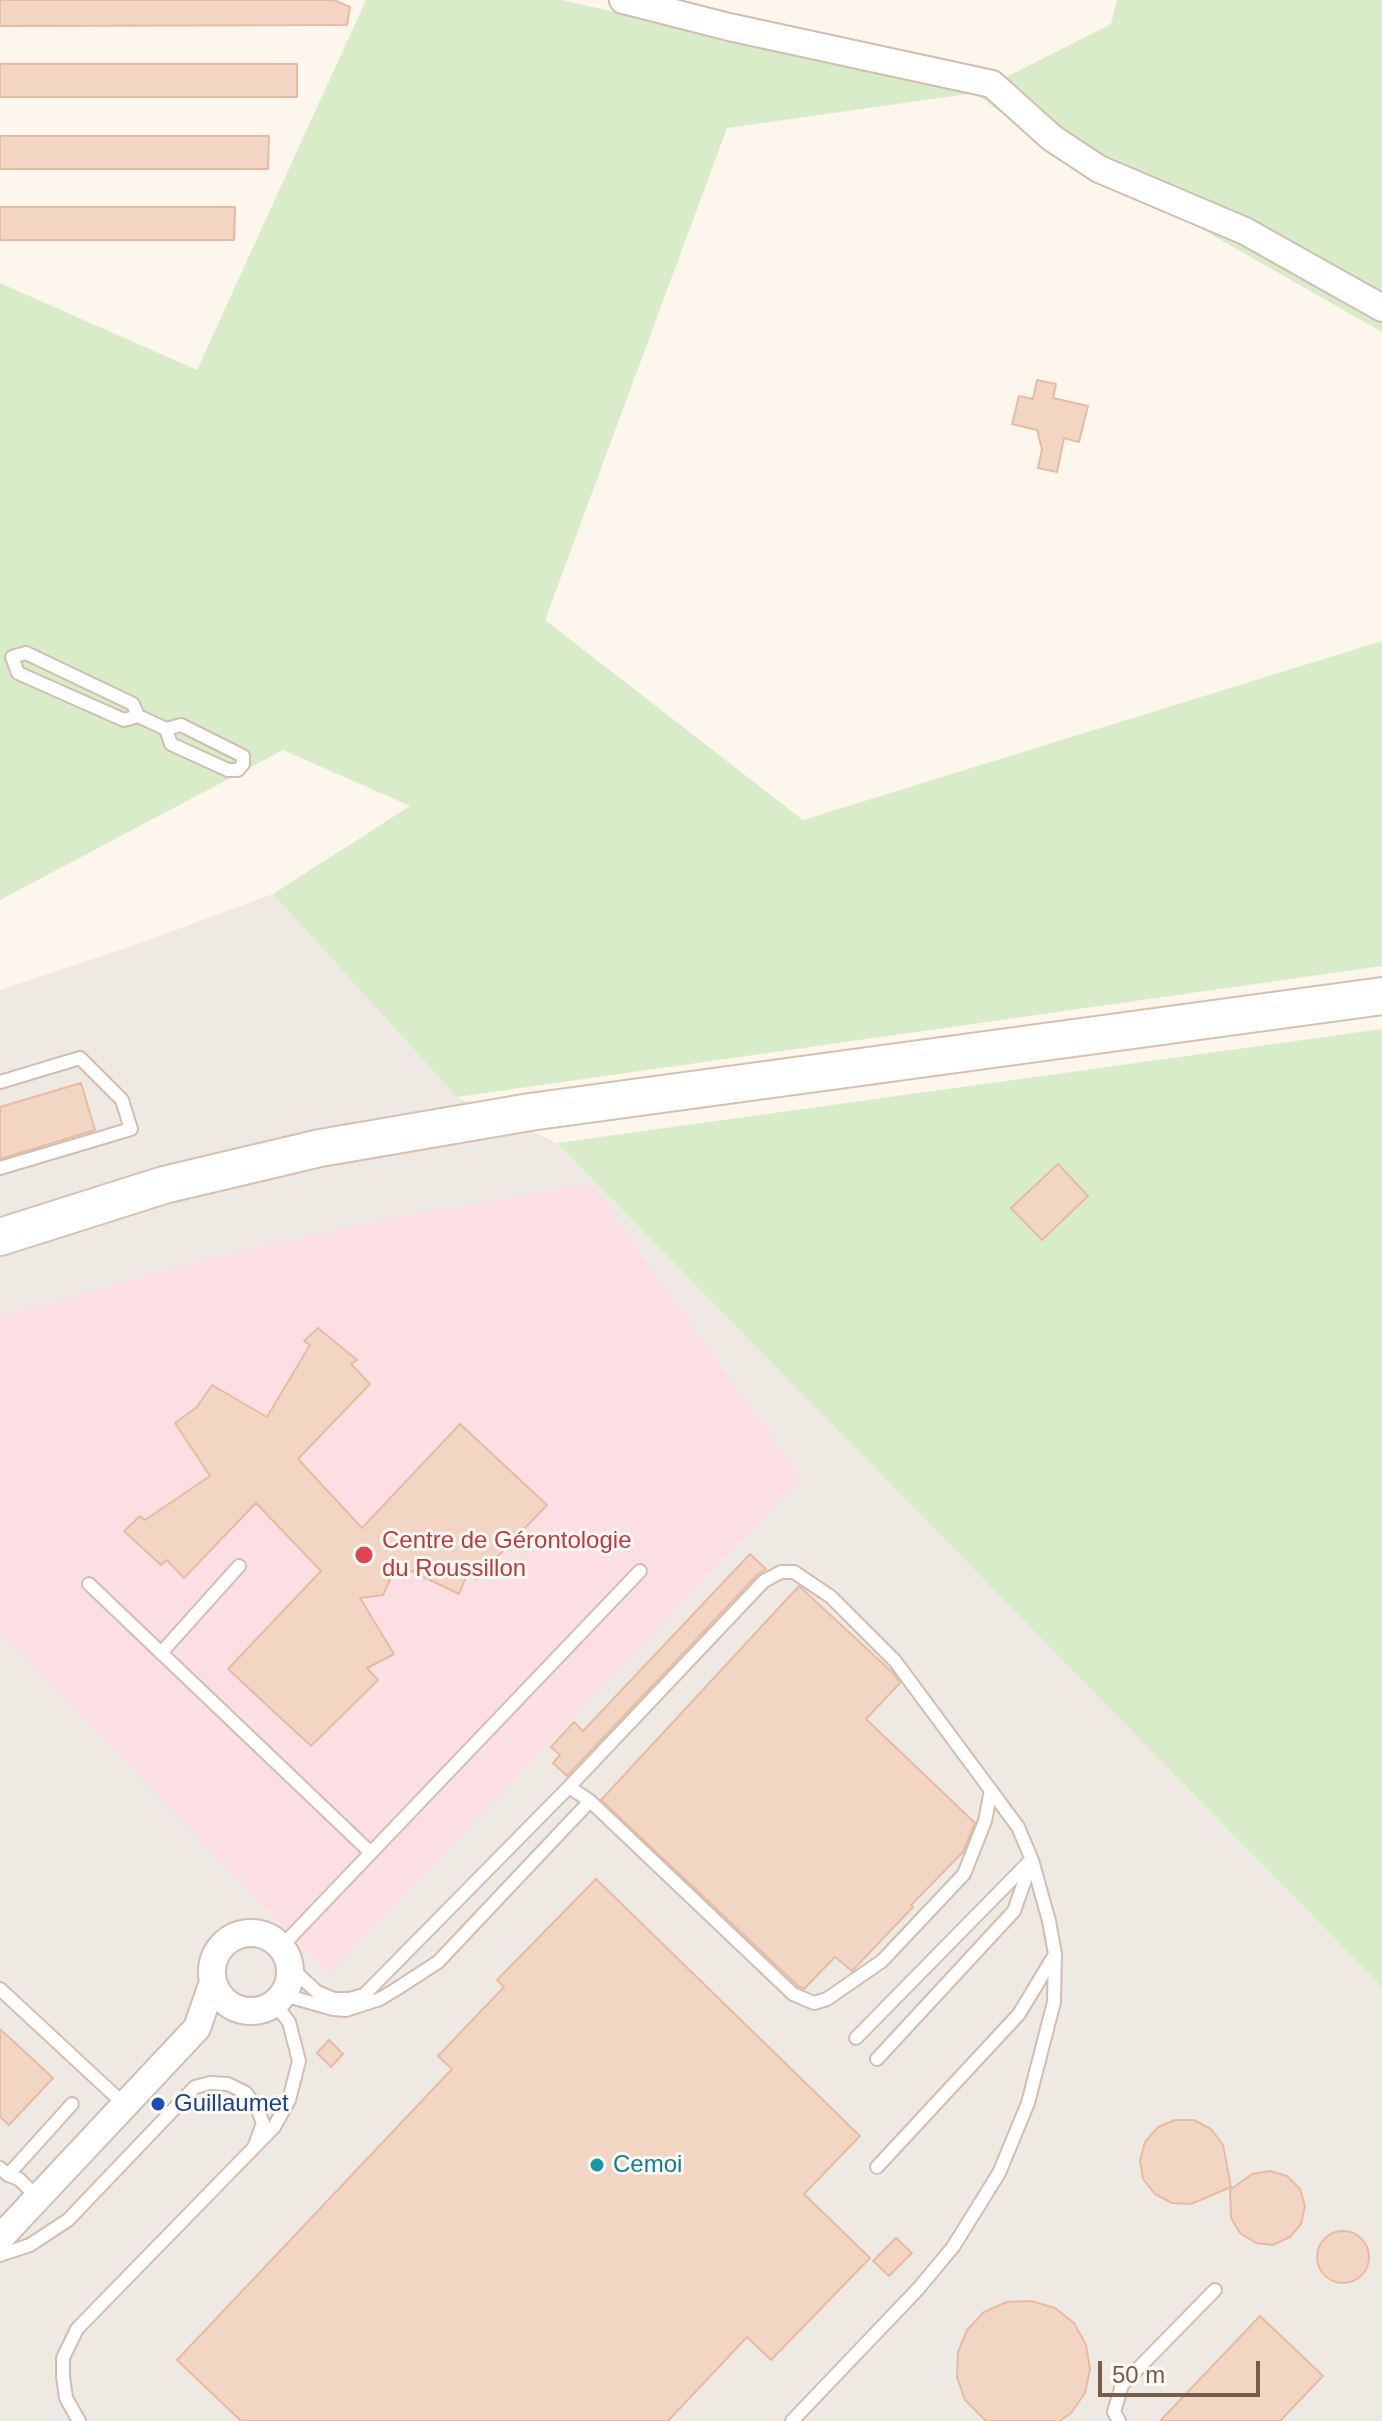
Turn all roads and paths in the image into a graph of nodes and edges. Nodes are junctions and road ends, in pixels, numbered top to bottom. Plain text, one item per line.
1 (623, 0) edge
2 (1382, 308) edge
3 (6, 654) edge
4 (138, 716) junction
5 (166, 729) junction
6 (1382, 996) edge
7 (0, 1082) edge
8 (0, 1168) edge
9 (0, 1237) edge
10 (239, 1566) dead end
11 (640, 1571) dead end
12 (89, 1584) dead end
13 (161, 1653) junction
14 (569, 1787) junction
15 (991, 1790) junction
16 (590, 1801) junction
17 (371, 1853) junction
18 (1032, 1860) junction
19 (1055, 1954) junction
20 (286, 1957) junction
21 (213, 1982) junction
22 (0, 1989) edge
23 (279, 1999) junction
24 (241, 2010) junction
25 (197, 2028) junction
26 (856, 2038) dead end
27 (877, 2059) dead end
28 (72, 2104) dead end
29 (125, 2105) junction
30 (254, 2149) junction
31 (877, 2167) dead end
32 (4, 2172) edge
33 (38, 2198) junction
34 (3, 2229) edge
35 (0, 2255) edge
36 (1215, 2290) dead end
37 (79, 2421) edge
38 (792, 2421) edge
39 (1119, 2421) edge

1 - 2 street
3 - 4 lane
3 - 4 lane
4 - 5 lane
5 - 5 lane
6 - 9 main road
7 - 8 lane
10 - 13 lane
11 - 17 lane
12 - 13 lane
13 - 17 lane
14 - 15 lane
14 - 16 lane
14 - 20 lane
15 - 16 lane
15 - 18 lane
16 - 23 lane
17 - 20 lane
18 - 19 lane
18 - 26 lane
18 - 27 lane
19 - 31 lane
19 - 38 lane
20 - 21 street
20 - 23 street
21 - 24 street
21 - 25 street
22 - 29 lane
23 - 24 street
23 - 30 lane
24 - 25 street
25 - 29 street
28 - 32 lane
29 - 33 street
30 - 35 lane
30 - 37 lane
32 - 33 lane
33 - 34 street
36 - 39 lane

